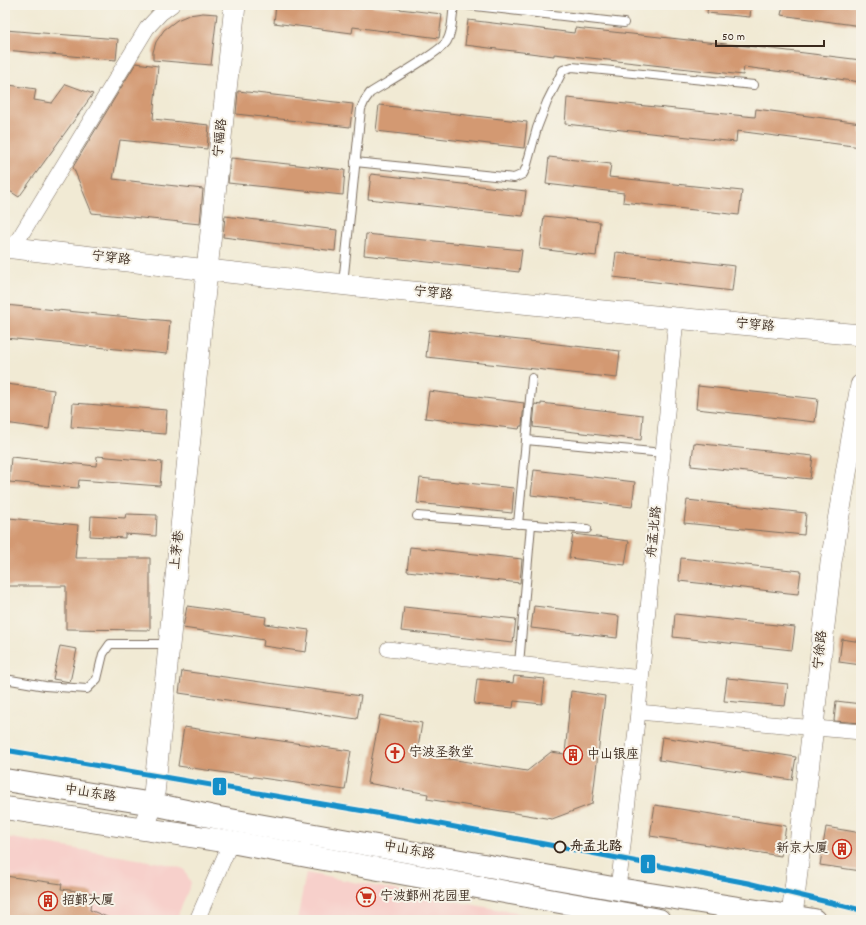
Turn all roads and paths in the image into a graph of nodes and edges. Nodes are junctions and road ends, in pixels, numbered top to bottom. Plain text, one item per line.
1 (172, 5) edge
2 (235, 5) edge
3 (454, 5) edge
4 (466, 5) edge
5 (624, 22) dead end
6 (754, 84) dead end
7 (356, 162) junction
8 (9, 248) edge
9 (206, 270) junction
10 (343, 285) junction
11 (676, 319) junction
12 (861, 335) edge
13 (532, 378) dead end
14 (861, 385) edge
15 (526, 440) junction
16 (663, 453) junction
17 (417, 516) dead end
18 (518, 524) junction
19 (531, 525) junction
20 (587, 529) dead end
21 (169, 644) junction
22 (388, 649) dead end
23 (519, 664) junction
24 (641, 678) junction
25 (5, 679) edge
26 (638, 712) junction
27 (813, 728) junction
28 (861, 732) edge
29 (5, 780) edge
30 (153, 804) junction
31 (5, 808) edge
32 (143, 828) junction
33 (232, 842) junction
34 (618, 888) junction
35 (587, 914) edge
36 (792, 917) junction
37 (197, 920) edge
38 (659, 920) edge
39 (814, 920) edge

1 - 8 street
2 - 9 street, 宁福路
3 - 7 lane
4 - 5 lane
6 - 7 lane
7 - 10 lane
8 - 9 street, 宁穿路
9 - 10 street, 宁穿路
9 - 21 street, 上茅巷
10 - 11 street, 宁穿路
11 - 12 street, 宁穿路
11 - 16 street, 舟孟北路
13 - 15 lane
14 - 27 street, 宁徐路
15 - 16 lane
15 - 18 lane
16 - 24 street, 舟孟北路
17 - 18 lane
18 - 19 lane
19 - 20 lane
19 - 23 lane
21 - 25 lane
21 - 30 street, 上茅巷
22 - 23 street
23 - 24 street
24 - 26 street, 舟孟北路
26 - 27 street
26 - 34 street, 舟孟北路
27 - 28 street
27 - 36 street, 宁徐路
29 - 30 main road, 中山东路
30 - 32 street, 上茅巷
30 - 34 main road, 中山东路
31 - 32 main road, 中山东路
32 - 33 main road, 中山东路
33 - 35 main road, 中山东路
33 - 37 street
34 - 36 main road, 中山东路
35 - 38 main road, 中山东路
36 - 39 main road, 中山东路

